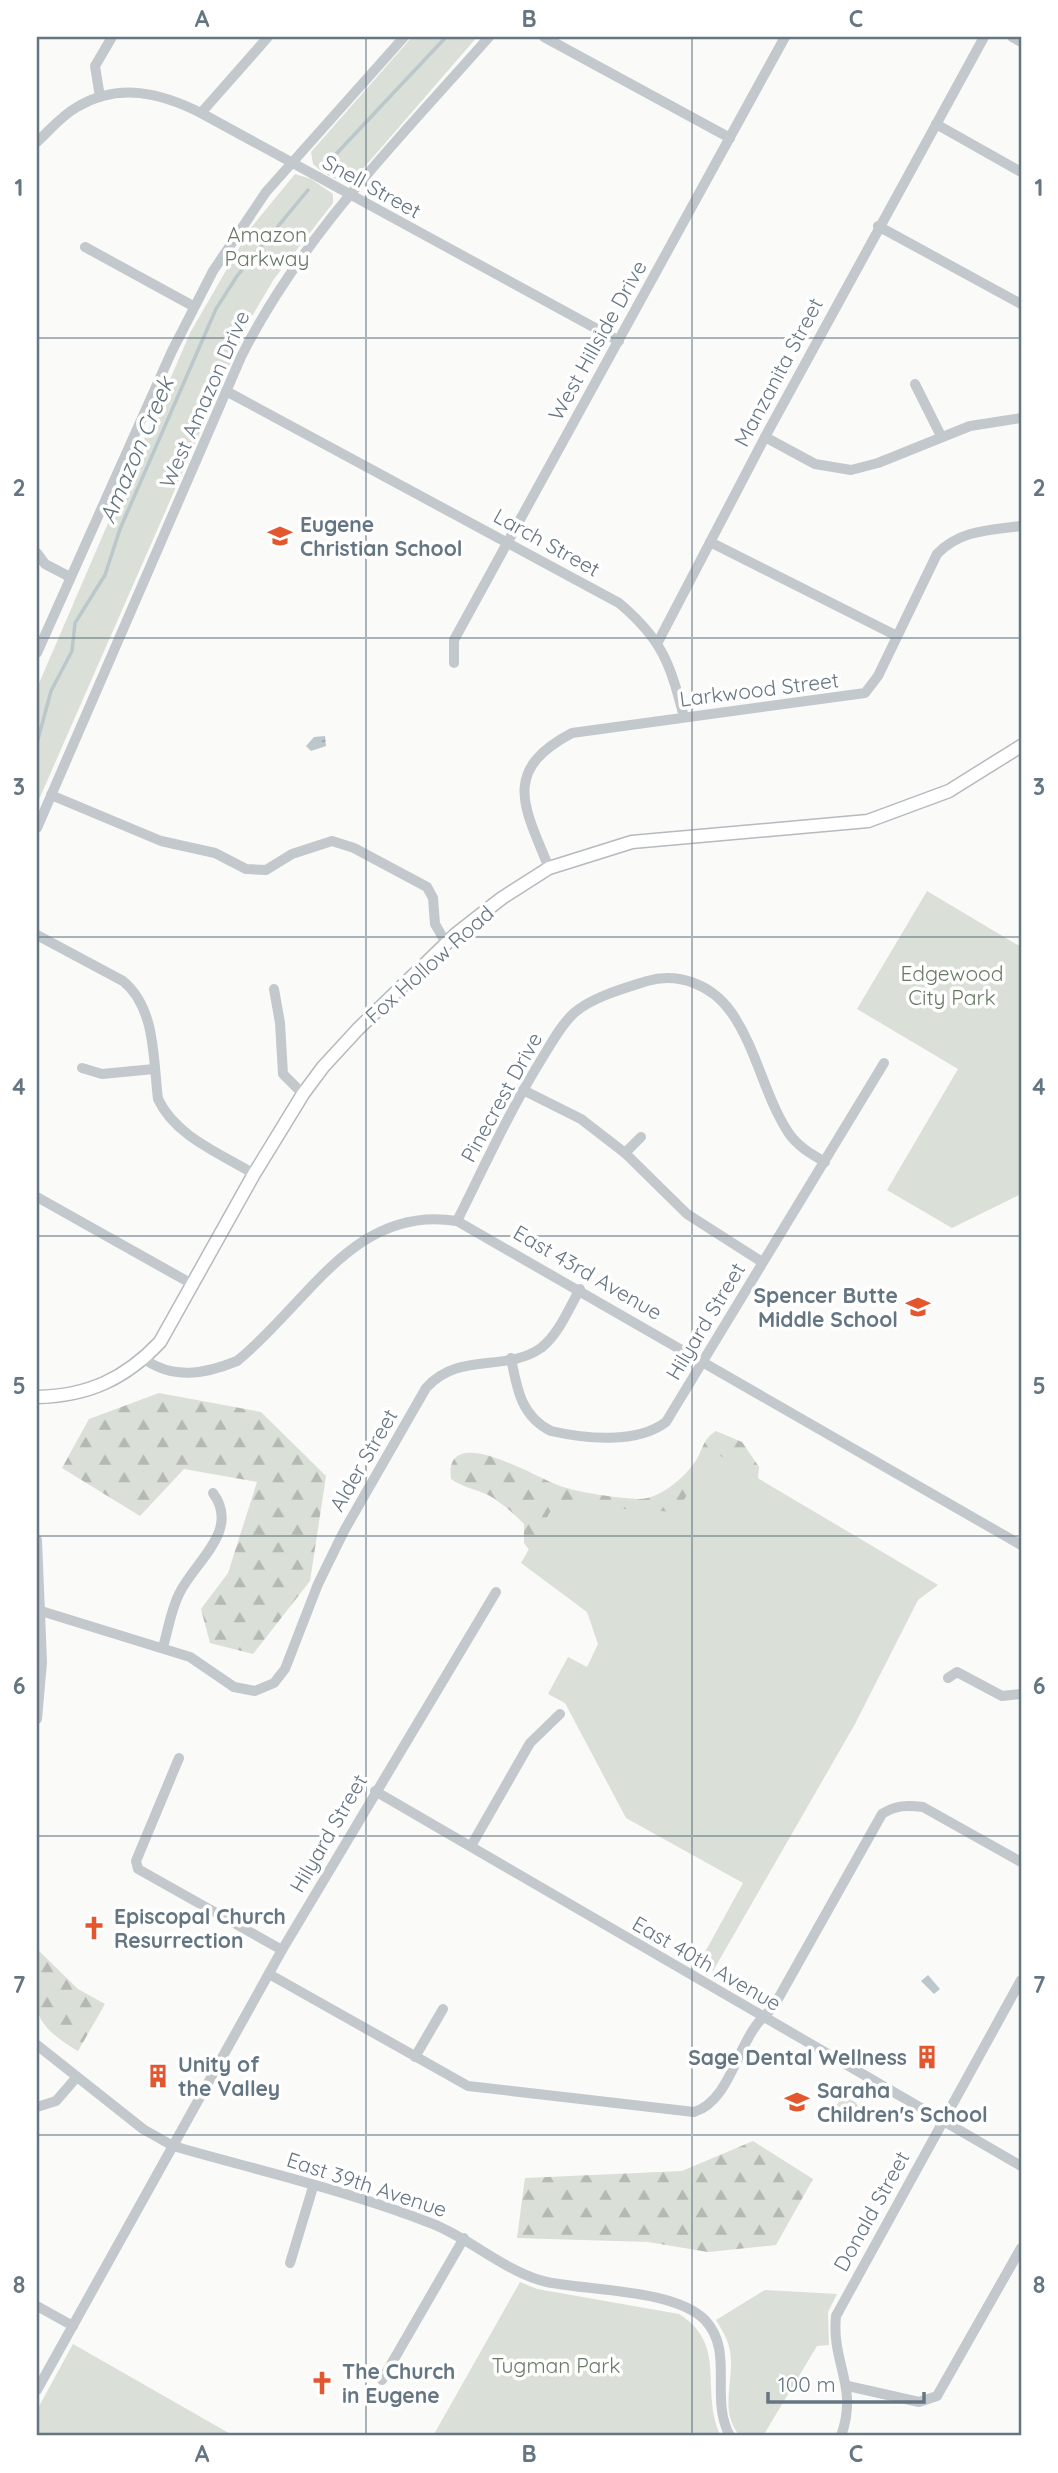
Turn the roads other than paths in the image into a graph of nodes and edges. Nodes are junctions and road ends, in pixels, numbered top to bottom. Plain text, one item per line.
1 (112, 37) edge
2 (268, 37) edge
3 (404, 37) edge
4 (489, 37) edge
5 (544, 37) edge
6 (785, 37) edge
7 (984, 37) edge
8 (1012, 37) edge
9 (1021, 42) edge
10 (100, 97) junction
11 (201, 113) junction
12 (936, 124) junction
13 (730, 138) junction
14 (37, 142) edge
15 (292, 163) junction
16 (1021, 172) edge
17 (350, 195) junction
18 (878, 226) junction
19 (85, 247) dead end
20 (1021, 304) edge
21 (193, 306) junction
22 (619, 341) junction
23 (915, 384) dead end
24 (226, 391) junction
25 (1021, 418) edge
26 (941, 436) junction
27 (765, 437) junction
28 (1021, 526) edge
29 (508, 542) junction
30 (710, 542) junction
31 (37, 553) edge
32 (70, 577) junction
33 (897, 636) junction
34 (658, 642) junction
35 (37, 653) edge
36 (454, 663) dead end
37 (684, 718) junction
38 (1021, 746) edge
39 (51, 795) junction
40 (37, 828) edge
41 (549, 868) junction
42 (37, 934) edge
43 (446, 943) junction
44 (274, 989) dead end
45 (884, 1063) dead end
46 (82, 1068) dead end
47 (154, 1069) junction
48 (523, 1090) junction
49 (303, 1094) junction
50 (641, 1138) dead end
51 (625, 1153) junction
52 (825, 1162) junction
53 (254, 1174) junction
54 (37, 1196) edge
55 (457, 1221) junction
56 (762, 1262) junction
57 (192, 1284) junction
58 (580, 1289) junction
59 (511, 1358) junction
60 (144, 1359) junction
61 (704, 1361) junction
62 (37, 1397) edge
63 (213, 1493) dead end
64 (37, 1540) edge
65 (1021, 1545) edge
66 (496, 1592) dead end
67 (41, 1611) junction
68 (163, 1647) junction
69 (39, 1662) edge
70 (948, 1678) dead end
71 (1021, 1695) edge
72 (560, 1714) dead end
73 (37, 1719) edge
74 (179, 1758) dead end
75 (375, 1791) junction
76 (471, 1846) junction
77 (1021, 1861) edge
78 (282, 1950) junction
79 (269, 1974) junction
80 (1021, 1980) edge
81 (443, 2010) dead end
82 (763, 2017) junction
83 (37, 2045) edge
84 (415, 2057) junction
85 (76, 2078) junction
86 (37, 2107) edge
87 (942, 2122) junction
88 (173, 2146) junction
89 (1021, 2166) edge
90 (313, 2187) junction
91 (464, 2238) junction
92 (1021, 2248) edge
93 (290, 2263) dead end
94 (37, 2306) edge
95 (73, 2326) junction
96 (382, 2379) dead end
97 (848, 2386) junction
98 (37, 2390) edge
99 (730, 2436) edge
100 (841, 2436) edge

1 - 10 street
2 - 11 street
3 - 15 street
4 - 17 street, West Amazon Drive
5 - 13 street
6 - 13 street, West Hillside Drive
7 - 12 street, Manzanita Street
8 - 9 street
10 - 11 street, Snell Street
10 - 14 street, Snell Street
11 - 15 street, Snell Street
12 - 16 street
12 - 18 street, Manzanita Street
13 - 22 street, West Hillside Drive
15 - 17 street, Snell Street
15 - 21 street
17 - 22 street, Snell Street
17 - 24 street, West Amazon Drive
18 - 20 street
18 - 27 street, Manzanita Street
19 - 21 street
21 - 32 street
22 - 29 street, West Hillside Drive
23 - 26 street
24 - 29 street, Larch Street
24 - 39 street, West Amazon Drive
25 - 26 street
26 - 27 street
27 - 30 street, Manzanita Street
28 - 33 street, Larkwood Street
29 - 34 street, Larch Street
29 - 36 street, West Hillside Drive
30 - 33 street
30 - 34 street, Manzanita Street
31 - 32 street
32 - 35 street
33 - 37 street, Larkwood Street
34 - 37 street, Larch Street
37 - 41 street, Larkwood Street
38 - 41 main road, Fox Hollow Road
39 - 40 street, West Amazon Drive
39 - 43 street
41 - 43 main road, Fox Hollow Road
42 - 47 street
43 - 49 main road, Fox Hollow Road
44 - 49 street
45 - 52 street, Hilyard Street
46 - 47 street
47 - 53 street
48 - 51 street
48 - 52 street, Pinecrest Drive
48 - 55 street, Pinecrest Drive
49 - 53 main road, Fox Hollow Road
50 - 51 street
51 - 56 street
52 - 56 street, Hilyard Street
53 - 57 main road, Fox Hollow Road
54 - 57 street
55 - 58 street, East 43rd Avenue
55 - 60 street, East 43rd Avenue
56 - 61 street, Hilyard Street
57 - 60 main road, Fox Hollow Road
58 - 59 street, Alder Street
58 - 61 street, East 43rd Avenue
59 - 61 street, Hilyard Street
59 - 68 street, Alder Street
60 - 62 main road, Fox Hollow Road
61 - 65 street, East 43rd Avenue
63 - 68 street
64 - 67 street
66 - 75 street, Hilyard Street
67 - 68 street
67 - 69 street
69 - 73 street
70 - 71 street
72 - 76 street
74 - 78 street
75 - 76 street, East 40th Avenue
75 - 78 street, Hilyard Street
76 - 82 street, East 40th Avenue
77 - 82 street
78 - 79 street, Hilyard Street
79 - 84 street
79 - 88 street, Hilyard Street
80 - 87 street, Donald Street
81 - 84 street
82 - 84 street
82 - 87 street, East 40th Avenue
83 - 85 street, East 39th Avenue
85 - 86 street
85 - 88 street, East 39th Avenue
87 - 89 street, East 40th Avenue
87 - 97 street, Donald Street
88 - 90 street, East 39th Avenue
88 - 95 street, Hilyard Street
90 - 91 street, East 39th Avenue
90 - 93 street
91 - 96 street
91 - 99 street, East 39th Avenue
92 - 97 street
94 - 95 street
95 - 98 street, Hilyard Street
97 - 100 street, Donald Street

